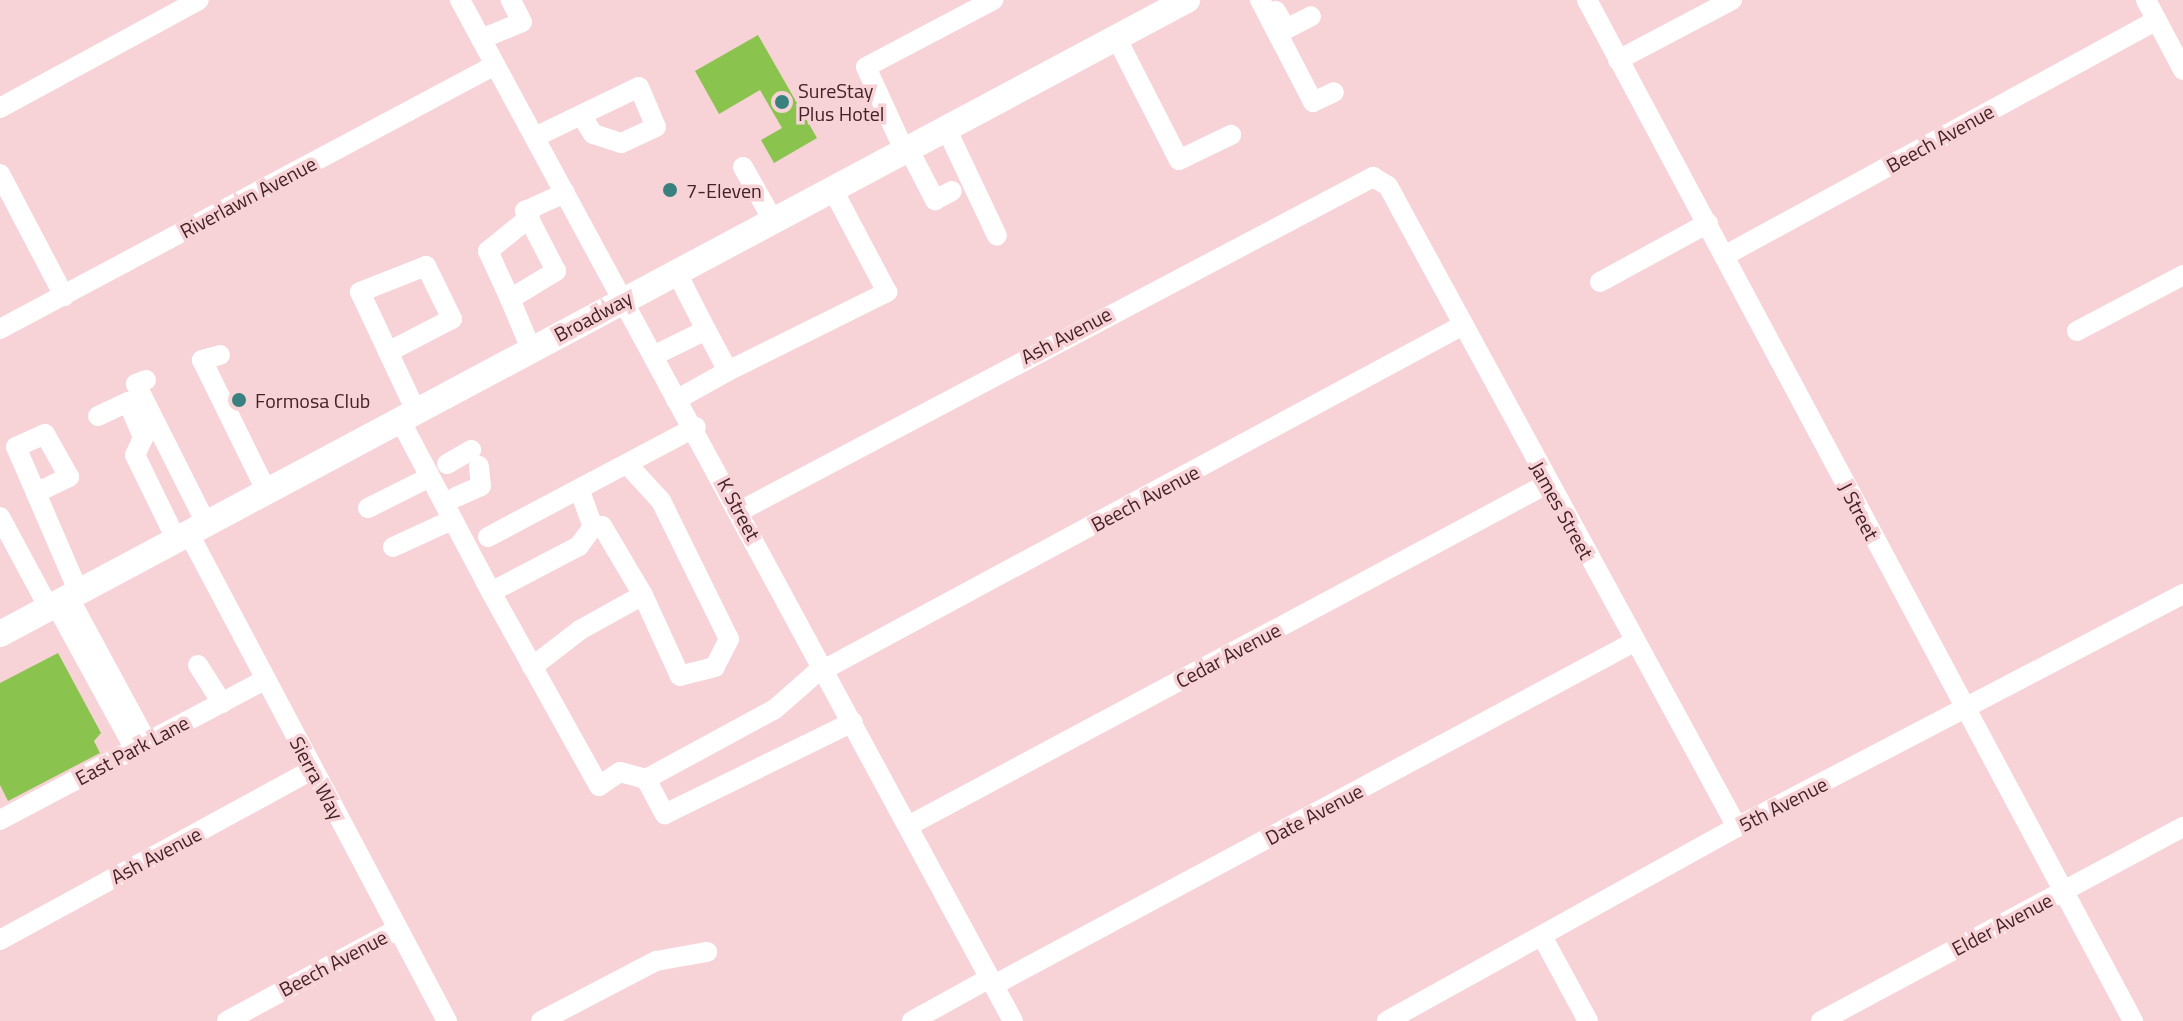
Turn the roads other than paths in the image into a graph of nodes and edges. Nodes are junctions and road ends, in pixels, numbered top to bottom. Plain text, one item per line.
1 (199, 0) edge
2 (460, 0) edge
3 (511, 0) edge
4 (993, 0) edge
5 (1187, 0) edge
6 (1260, 0) edge
7 (1270, 0) edge
8 (1587, 0) edge
9 (1732, 0) edge
10 (2146, 0) edge
11 (1311, 16) dead end
12 (2156, 20) junction
13 (1116, 37) junction
14 (481, 39) junction
15 (1618, 60) junction
16 (495, 65) junction
17 (2183, 70) edge
18 (1334, 92) dead end
19 (0, 108) edge
20 (581, 115) dead end
21 (946, 128) junction
22 (1231, 135) dead end
23 (535, 137) junction
24 (906, 149) junction
25 (743, 167) dead end
26 (0, 174) edge
27 (832, 188) junction
28 (952, 191) dead end
29 (1391, 191) joint
30 (565, 193) junction
31 (530, 217) junction
32 (773, 220) junction
33 (1708, 223) junction
34 (997, 236) dead end
35 (1724, 256) junction
36 (676, 271) junction
37 (2183, 275) edge
38 (1600, 282) dead end
39 (64, 296) junction
40 (510, 299) junction
41 (623, 299) junction
42 (1463, 325) junction
43 (0, 329) edge
44 (706, 330) junction
45 (2077, 331) dead end
46 (531, 349) junction
47 (388, 352) junction
48 (220, 355) dead end
49 (653, 356) junction
50 (728, 371) junction
51 (146, 380) dead end
52 (676, 400) junction
53 (98, 416) dead end
54 (408, 416) junction
55 (696, 427) junction
56 (447, 464) dead end
57 (628, 465) junction
58 (430, 477) junction
59 (1547, 484) junction
60 (267, 492) junction
61 (580, 492) junction
62 (36, 493) junction
63 (456, 497) dead end
64 (368, 508) dead end
65 (740, 511) junction
66 (0, 517) edge
67 (452, 520) junction
68 (593, 527) junction
69 (191, 533) junction
70 (488, 537) dead end
71 (393, 547) dead end
72 (491, 592) junction
73 (2183, 594) edge
74 (643, 595) junction
75 (63, 601) junction
76 (0, 634) edge
77 (1634, 642) junction
78 (198, 665) dead end
79 (532, 667) junction
80 (825, 668) junction
81 (264, 680) junction
82 (222, 703) junction
83 (1967, 712) junction
84 (853, 722) junction
85 (141, 746) junction
86 (312, 770) junction
87 (646, 779) junction
88 (0, 820) edge
89 (908, 826) junction
90 (1737, 827) junction
91 (2183, 827) edge
92 (2064, 891) junction
93 (398, 929) junction
94 (1543, 938) junction
95 (0, 940) edge
96 (707, 952) dead end
97 (992, 981) junction
98 (227, 1021) edge
99 (447, 1021) edge
100 (541, 1021) edge
101 (912, 1021) edge
102 (1013, 1021) edge
103 (1387, 1021) edge
104 (1588, 1021) edge
105 (1821, 1021) edge
106 (2133, 1021) edge

1 - 19 street
2 - 14 street, K Street
3 - 14 street
4 - 24 street
5 - 13 main road, Broadway
6 - 18 street
7 - 11 street
8 - 15 street, J Street
9 - 15 street
10 - 12 street
12 - 17 street
12 - 35 street, Beech Avenue
13 - 21 main road, Broadway
13 - 22 street
14 - 16 street, K Street
15 - 33 street, J Street
16 - 23 street, K Street
16 - 39 street, Riverlawn Avenue
20 - 23 street
21 - 24 main road, Broadway
21 - 34 street
23 - 30 street, K Street
24 - 27 main road, Broadway
24 - 28 street
25 - 32 street
26 - 39 street
27 - 32 main road, Broadway
27 - 50 street
29 - 42 street, James Street
29 - 65 street, Ash Avenue
30 - 31 street
30 - 41 street, K Street
31 - 40 street
31 - 40 street
32 - 36 main road, Broadway
33 - 35 street, J Street
33 - 38 street
35 - 83 street, J Street
36 - 41 main road, Broadway
36 - 44 street
37 - 45 street
39 - 43 street, Riverlawn Avenue
40 - 46 street
41 - 46 main road, Broadway
41 - 49 street, K Street
42 - 59 street, James Street
42 - 80 street, Beech Avenue
44 - 49 street
44 - 50 street
46 - 54 main road, Broadway
47 - 47 street
47 - 54 street
48 - 60 street
49 - 52 street, K Street
50 - 52 street
51 - 69 street
52 - 55 street, K Street
53 - 69 street
54 - 58 street
54 - 60 main road, Broadway
55 - 57 street
55 - 65 street, K Street
56 - 63 street
57 - 61 street
57 - 74 street
58 - 64 street
58 - 67 street
59 - 77 street, James Street
59 - 89 street, Cedar Avenue
60 - 69 main road, Broadway
61 - 68 street
61 - 70 street
62 - 62 street
62 - 75 street
65 - 80 street, K Street
66 - 75 street
67 - 71 street
67 - 72 street
68 - 72 street
68 - 74 street
69 - 75 main road, Broadway
69 - 81 street, Sierra Way
72 - 79 street
73 - 83 street, 5th Avenue
74 - 79 street
75 - 76 main road, Broadway
75 - 85 street
77 - 90 street, James Street
77 - 97 street, Date Avenue
78 - 82 street
79 - 87 street
80 - 84 street, K Street
80 - 87 street, Beech Avenue
81 - 82 street, East Park Lane
81 - 86 street, Sierra Way
82 - 85 street, East Park Lane
83 - 90 street, 5th Avenue
83 - 92 street, J Street
84 - 87 street
84 - 89 street, K Street
85 - 88 street, East Park Lane
86 - 93 street, Sierra Way
86 - 95 street, Ash Avenue
89 - 97 street, K Street
90 - 94 street, 5th Avenue
91 - 92 street, Elder Avenue
92 - 105 street, Elder Avenue
92 - 106 street, J Street
93 - 98 street, Beech Avenue
93 - 99 street, Sierra Way
94 - 103 street, 5th Avenue
94 - 104 street
96 - 100 street
97 - 101 street, Date Avenue
97 - 102 street, K Street

